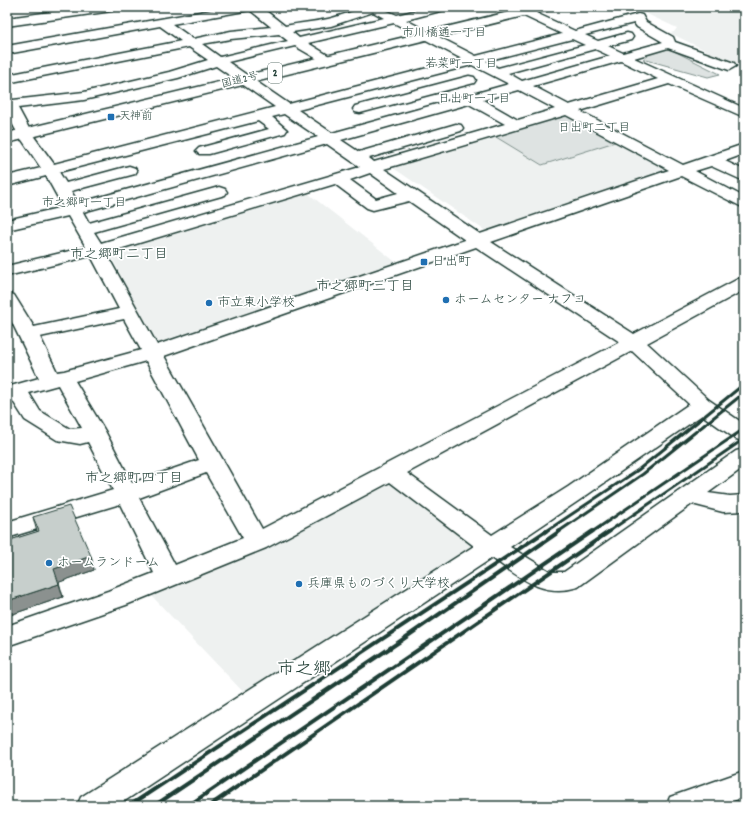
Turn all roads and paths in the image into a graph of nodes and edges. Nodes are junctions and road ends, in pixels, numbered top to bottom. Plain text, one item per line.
1 (20, 7) edge
2 (112, 7) edge
3 (177, 7) edge
4 (248, 7) edge
5 (254, 7) edge
6 (375, 7) edge
7 (444, 7) edge
8 (544, 7) edge
9 (519, 9) edge
10 (624, 11) dead end
11 (193, 18) junction
12 (638, 18) junction
13 (396, 20) junction
14 (10, 21) edge
15 (164, 24) junction
16 (604, 27) junction
17 (282, 30) junction
18 (574, 34) junction
19 (231, 35) junction
20 (426, 36) junction
21 (627, 36) junction
22 (190, 42) junction
23 (297, 42) junction
24 (669, 44) junction
25 (597, 45) junction
26 (654, 48) junction
27 (7, 50) edge
28 (623, 57) junction
29 (40, 59) junction
30 (326, 60) junction
31 (474, 60) junction
32 (218, 61) junction
33 (447, 67) junction
34 (653, 70) junction
35 (497, 72) junction
36 (631, 77) dead end
37 (7, 79) edge
38 (671, 79) junction
39 (246, 80) junction
40 (469, 80) junction
41 (521, 85) junction
42 (493, 93) junction
43 (340, 96) junction
44 (65, 97) junction
45 (471, 99) junction
46 (8, 103) edge
47 (560, 103) junction
48 (287, 109) junction
49 (360, 109) junction
50 (744, 113) edge
51 (261, 116) junction
52 (507, 119) junction
53 (383, 124) junction
54 (16, 136) edge
55 (185, 136) junction
56 (330, 139) junction
57 (744, 149) edge
58 (204, 151) junction
59 (113, 155) junction
60 (357, 157) junction
61 (712, 160) junction
62 (224, 168) junction
63 (373, 168) junction
64 (682, 170) junction
65 (51, 171) junction
66 (130, 171) junction
67 (201, 174) junction
68 (744, 176) edge
69 (339, 179) junction
70 (7, 181) edge
71 (61, 189) junction
72 (148, 189) junction
73 (219, 192) junction
74 (411, 195) junction
75 (744, 203) edge
76 (237, 208) junction
77 (72, 210) junction
78 (7, 225) edge
79 (84, 230) junction
80 (478, 241) junction
81 (96, 250) junction
82 (7, 271) edge
83 (744, 284) edge
84 (7, 298) edge
85 (130, 312) junction
86 (19, 326) edge
87 (635, 343) junction
88 (153, 353) junction
89 (57, 379) junction
90 (12, 392) edge
91 (702, 405) junction
92 (94, 431) junction
93 (744, 434) edge
94 (744, 456) edge
95 (212, 464) junction
96 (391, 472) junction
97 (126, 494) junction
98 (690, 495) junction
99 (744, 503) edge
100 (7, 530) edge
101 (257, 542) junction
102 (492, 547) junction
103 (169, 578) junction
104 (7, 636) edge
105 (744, 784) edge
106 (691, 804) edge
107 (92, 806) edge

1 - 14 street
2 - 14 street
3 - 11 street
4 - 11 street
5 - 17 street
6 - 13 street
6 - 17 street
7 - 13 street
8 - 9 highway, 国道2号 / 2
9 - 18 street
9 - 20 highway, 国道2号 / 2
10 - 12 street
11 - 15 street
11 - 19 street
12 - 16 street
12 - 24 street
12 - 24 street
13 - 20 street
13 - 23 street
14 - 29 street
15 - 22 street
15 - 29 street
16 - 18 street
16 - 21 street
17 - 19 street
17 - 23 street
18 - 25 street
18 - 31 street
19 - 22 street
20 - 30 highway, 国道2号 / 2
20 - 31 street
21 - 25 street
21 - 26 street
22 - 29 street
22 - 32 street
23 - 30 street
23 - 32 street
24 - 26 street
25 - 28 street
25 - 35 street
26 - 28 street
27 - 29 street
28 - 34 street
28 - 41 street
29 - 37 street
29 - 44 street
30 - 39 highway, 国道2号 / 2
31 - 33 street
31 - 35 street
32 - 39 street
32 - 44 street
33 - 40 street
33 - 43 street
34 - 36 street
34 - 38 street
35 - 41 street
38 - 47 street
38 - 50 street
39 - 48 street
39 - 54 highway, 国道2号 / 2
40 - 42 street
40 - 49 street
41 - 42 street
41 - 47 street
42 - 45 street
43 - 48 street
43 - 49 street
44 - 46 street
45 - 52 street
45 - 53 street
46 - 54 street
47 - 52 street
47 - 64 street
48 - 51 street
48 - 56 street
49 - 53 street
51 - 55 street
51 - 58 street
52 - 60 street
52 - 63 street
53 - 56 street
54 - 65 street
55 - 58 street
55 - 59 street
56 - 60 street
56 - 62 street
57 - 61 street
58 - 62 street
59 - 65 street
59 - 66 street
60 - 63 street
61 - 64 street
61 - 68 street
62 - 67 street
63 - 69 street
63 - 74 street
64 - 75 street
64 - 80 street
65 - 70 street
65 - 71 street
66 - 71 street
66 - 72 street
67 - 72 street
67 - 73 street
69 - 74 street
69 - 76 street
71 - 77 street
72 - 77 street
73 - 76 street
73 - 79 street
74 - 80 street
76 - 81 street
77 - 78 street
77 - 79 street
79 - 81 street
80 - 87 street
80 - 88 street
81 - 82 street
81 - 85 street
83 - 87 street
84 - 86 street
85 - 86 street
85 - 88 street
86 - 89 street
87 - 91 street
87 - 96 street
88 - 89 street
88 - 95 street
89 - 90 street
89 - 92 street
90 - 92 street
91 - 93 street
91 - 102 street
92 - 97 street
94 - 98 street
95 - 97 street
95 - 101 street
96 - 101 street
96 - 102 street
97 - 100 street
97 - 103 street
98 - 99 street
98 - 102 street
101 - 103 street
102 - 107 street
103 - 104 street
105 - 106 street

